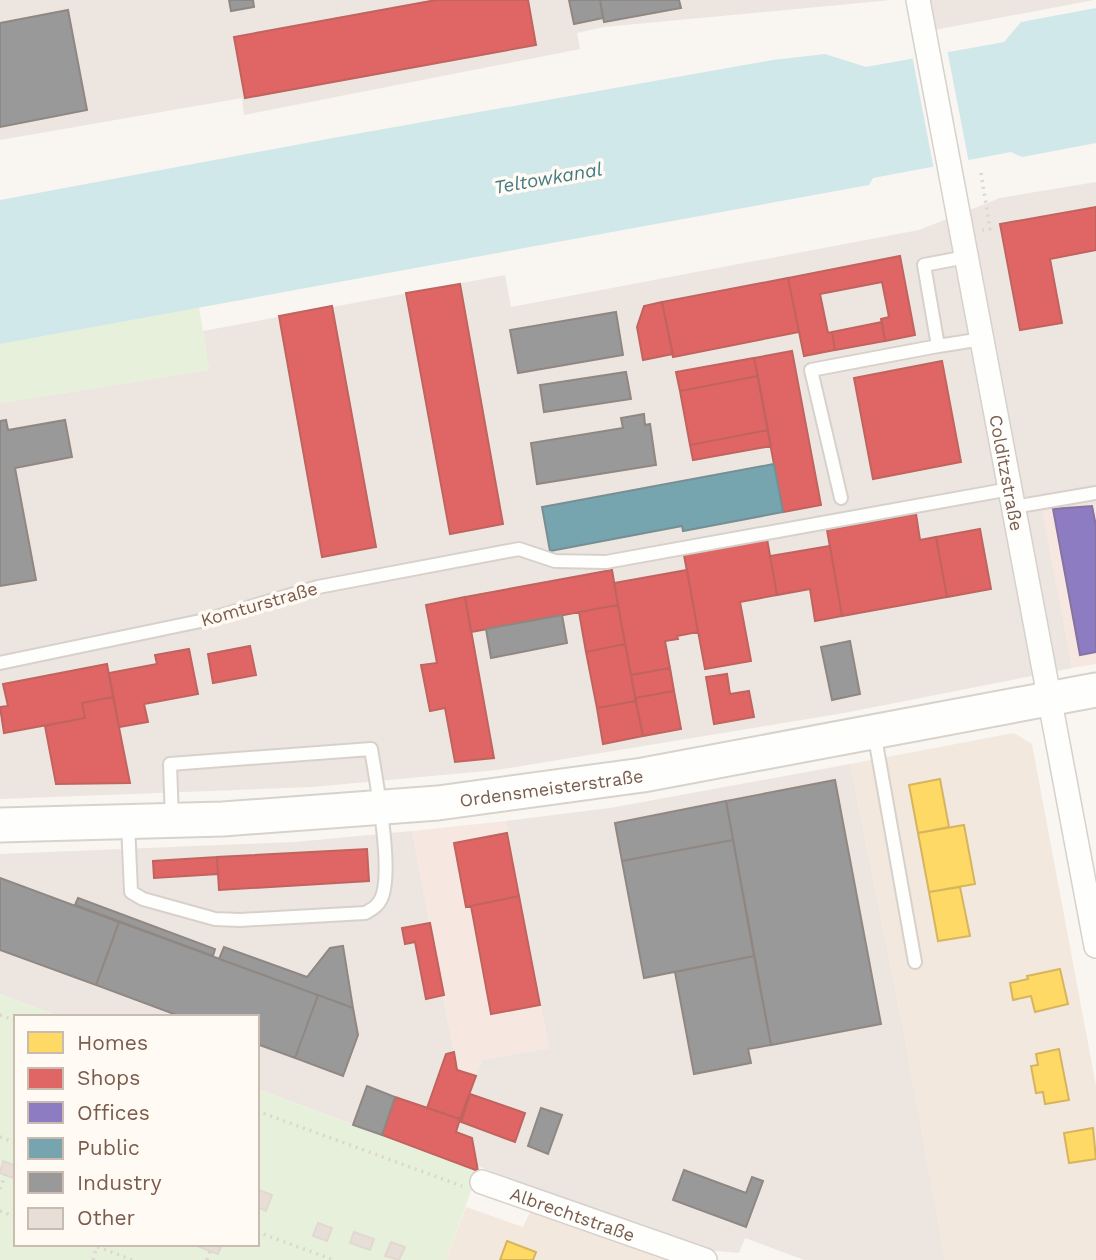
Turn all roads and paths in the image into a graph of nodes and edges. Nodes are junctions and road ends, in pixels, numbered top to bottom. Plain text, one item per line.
1 (918, 0) edge
2 (981, 173) dead end
3 (990, 229) dead end
4 (966, 257) junction
5 (982, 339) junction
6 (938, 346) junction
7 (1096, 493) edge
8 (841, 498) dead end
9 (1012, 498) junction
10 (0, 663) edge
11 (1096, 690) edge
12 (1050, 699) junction
13 (874, 732) junction
14 (380, 808) junction
15 (172, 821) junction
16 (128, 823) junction
17 (0, 825) edge
18 (1096, 946) edge
19 (915, 962) dead end
20 (259, 1112) edge
21 (5, 1175) dead end
22 (482, 1182) joint
23 (0, 1189) edge
24 (259, 1233) edge
25 (99, 1246) edge
26 (210, 1251) dead end
27 (132, 1260) edge
28 (207, 1260) edge
29 (334, 1260) edge
30 (705, 1260) edge

1 - 4 street, Colditzstraße
2 - 3 path
4 - 5 street, Colditzstraße
4 - 6 lane
5 - 6 lane
5 - 9 street, Colditzstraße
6 - 8 lane
7 - 9 lane
9 - 10 lane, Komturstraße
9 - 12 street, Colditzstraße
11 - 12 street, Ordensmeisterstraße
12 - 13 street, Ordensmeisterstraße
12 - 18 street, Colditzstraße
13 - 14 street, Ordensmeisterstraße
13 - 19 lane
14 - 15 street, Ordensmeisterstraße
14 - 15 lane
14 - 16 lane
15 - 16 street, Ordensmeisterstraße
16 - 17 street, Ordensmeisterstraße
20 - 22 path
21 - 23 path
22 - 30 street, Albrechtstraße
24 - 29 path
25 - 27 path
26 - 28 path

